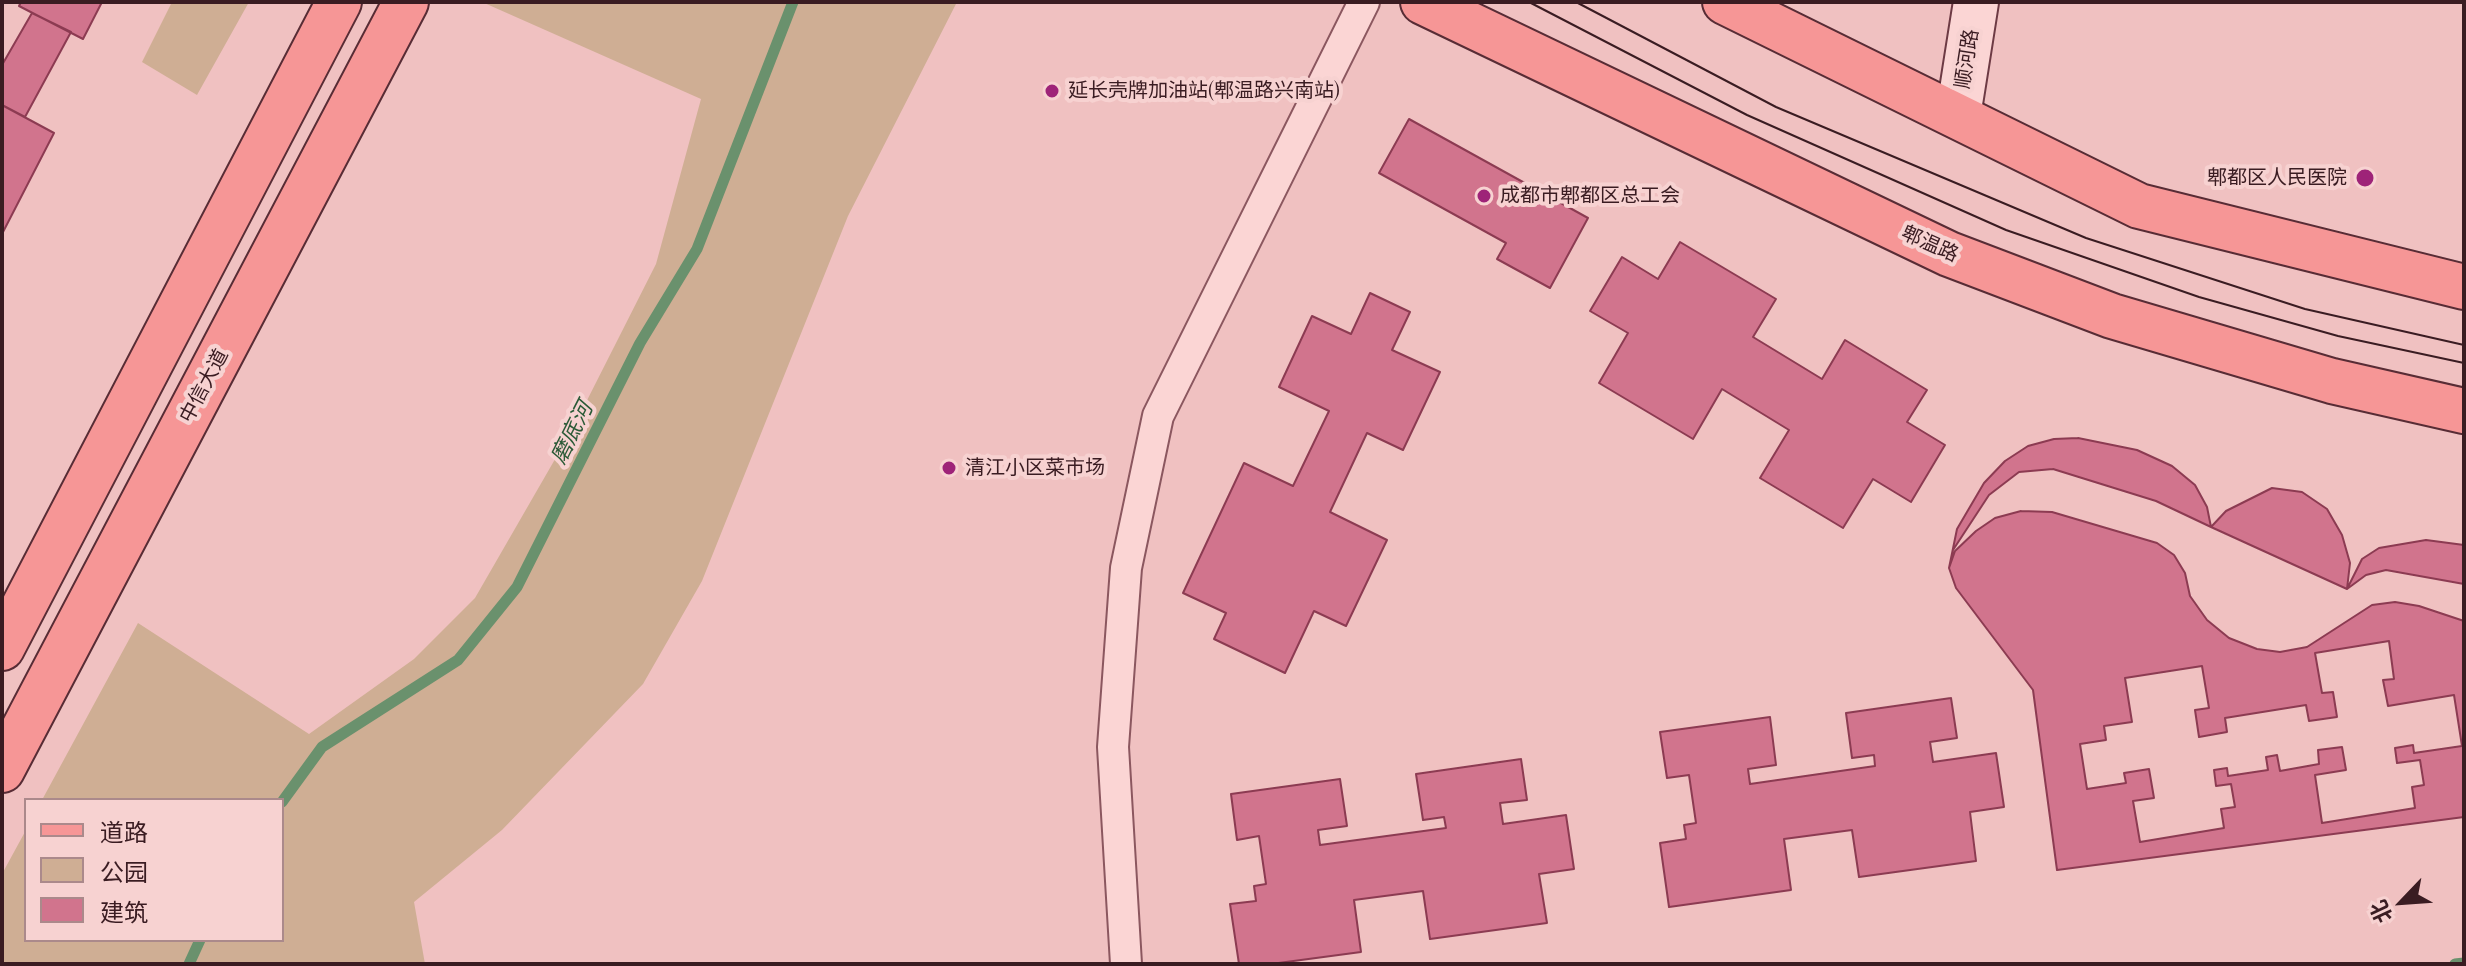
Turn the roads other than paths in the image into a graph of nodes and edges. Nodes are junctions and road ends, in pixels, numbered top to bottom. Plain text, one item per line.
1 (339, 2) edge
2 (406, 2) edge
3 (1364, 2) edge
4 (1423, 2) edge
5 (1725, 2) edge
6 (1976, 2) edge
7 (1958, 116) junction
8 (2464, 287) edge
9 (2464, 411) edge
10 (2, 648) edge
11 (2, 770) edge
12 (1126, 964) edge

1 - 10 main road
2 - 11 main road, 中信大道
3 - 12 street
4 - 9 main road, 郫温路
5 - 7 main road
6 - 7 street, 顺河路
7 - 8 main road

